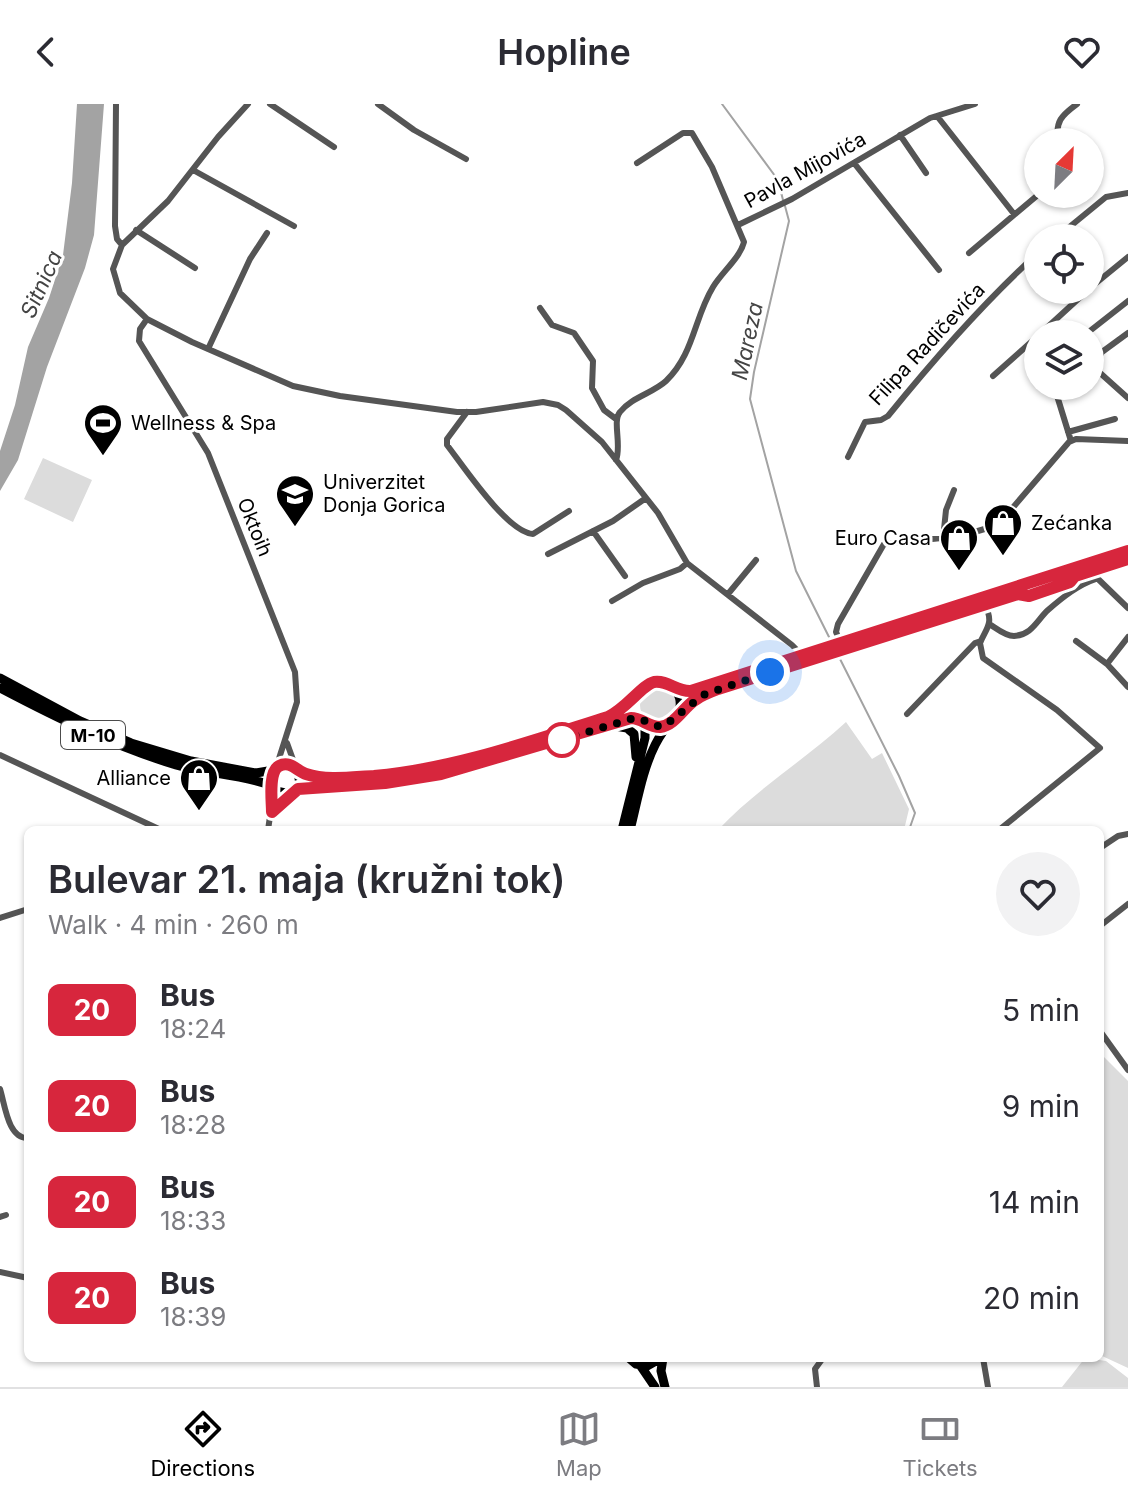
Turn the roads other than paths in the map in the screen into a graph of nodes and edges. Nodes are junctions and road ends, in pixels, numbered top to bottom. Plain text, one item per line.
1 (116, 104) edge
2 (248, 104) edge
3 (270, 104) edge
4 (378, 104) edge
5 (975, 104) edge
6 (1077, 104) edge
7 (937, 116) junction
8 (1057, 128) edge
9 (900, 135) junction
10 (334, 147) dead end
11 (466, 159) dead end
12 (637, 163) dead end
13 (854, 163) junction
14 (193, 170) junction
15 (926, 173) dead end
16 (1128, 193) edge
17 (1024, 206) edge
18 (1014, 214) junction
19 (1073, 224) edge
20 (738, 225) junction
21 (294, 226) dead end
22 (136, 230) junction
23 (267, 233) dead end
24 (122, 245) junction
25 (969, 253) dead end
26 (1128, 257) edge
27 (1024, 267) edge
28 (195, 268) dead end
29 (939, 270) dead end
30 (1104, 277) edge
31 (1128, 301) edge
32 (1073, 304) edge
33 (540, 308) dead end
34 (147, 319) junction
35 (1057, 320) edge
36 (1104, 320) edge
37 (1128, 333) edge
38 (208, 349) junction
39 (1024, 350) edge
40 (993, 376) dead end
41 (1128, 398) edge
42 (1058, 400) edge
43 (467, 412) junction
44 (616, 419) junction
45 (1115, 419) dead end
46 (1068, 432) junction
47 (619, 436) junction
48 (1071, 441) junction
49 (1128, 441) edge
50 (602, 442) junction
51 (848, 457) dead end
52 (616, 460) junction
53 (954, 490) dead end
54 (646, 498) junction
55 (569, 511) dead end
56 (593, 531) junction
57 (943, 539) junction
58 (1128, 551) edge
59 (548, 554) dead end
60 (1128, 559) edge
61 (756, 560) dead end
62 (687, 563) junction
63 (1095, 575) junction
64 (625, 576) dead end
65 (728, 594) junction
66 (612, 601) dead end
67 (985, 605) junction
68 (1128, 608) edge
69 (991, 625) junction
70 (1128, 637) edge
71 (840, 641) junction
72 (981, 641) junction
73 (1076, 641) dead end
74 (801, 654) junction
75 (1107, 664) junction
76 (0, 678) edge
77 (1128, 687) edge
78 (0, 688) edge
79 (675, 690) junction
80 (637, 696) junction
81 (907, 714) dead end
82 (678, 715) junction
83 (643, 720) junction
84 (670, 724) junction
85 (607, 725) junction
86 (286, 739) junction
87 (0, 755) edge
88 (639, 763) junction
89 (275, 769) junction
90 (297, 770) junction
91 (273, 788) junction
92 (294, 792) junction
93 (272, 812) junction
94 (152, 826) edge
95 (269, 826) edge
96 (623, 826) edge
97 (631, 826) edge
98 (1004, 826) edge
99 (1128, 834) edge
100 (1104, 845) edge
101 (1128, 904) edge
102 (24, 910) edge
103 (0, 918) edge
104 (1104, 923) edge
105 (1104, 1037) edge
106 (1128, 1070) edge
107 (0, 1089) edge
108 (24, 1138) edge
109 (0, 1272) edge
110 (24, 1277) edge
111 (635, 1362) edge
112 (657, 1362) edge
113 (662, 1362) edge
114 (820, 1362) edge
115 (984, 1362) edge
116 (640, 1365) junction
117 (655, 1387) edge
118 (665, 1387) edge
119 (817, 1387) edge
120 (988, 1387) edge

1 - 24 street
2 - 14 street
3 - 10 street
4 - 11 street
5 - 7 street, Pavla Mijovića
6 - 8 street
7 - 9 street, Pavla Mijovića
7 - 18 street
9 - 13 street, Pavla Mijovića
9 - 15 street
12 - 20 street
13 - 20 street, Pavla Mijovića
13 - 29 street
14 - 21 street
14 - 22 street
16 - 19 street
17 - 18 street
18 - 25 street
20 - 44 street
22 - 24 street
22 - 28 street
23 - 38 street
24 - 34 street
26 - 30 street
27 - 51 street, Filipa Radičevića
31 - 36 street
32 - 35 street
33 - 44 street
34 - 38 street
34 - 86 street, Oktoih
37 - 41 street
38 - 43 street
39 - 40 street
42 - 46 street
43 - 50 street
43 - 55 street
44 - 47 street
45 - 46 street
46 - 48 street
47 - 50 street
47 - 52 street
48 - 49 street
48 - 57 street
50 - 52 street
52 - 54 street
53 - 57 street
54 - 56 street
54 - 62 street
56 - 59 street
56 - 64 street
57 - 71 street
58 - 71 main road, M-10
60 - 63 main road
61 - 65 street
62 - 65 street
62 - 66 street
63 - 67 main road
63 - 68 street
63 - 69 street
65 - 74 street
67 - 69 street
67 - 82 main road
69 - 72 street
70 - 75 street
71 - 74 main road, M-10
72 - 81 street
72 - 98 street
73 - 75 street
74 - 79 main road, M-10
75 - 77 street
76 - 89 main road, M-10
78 - 91 main road, M-10
79 - 80 main road, M-10
79 - 82 main road
80 - 83 main road
80 - 90 main road, M-10
82 - 84 main road
83 - 84 main road, M-10
83 - 85 main road, M-10
83 - 88 main road
84 - 97 main road
85 - 88 main road
85 - 92 main road, M-10
86 - 89 street, Oktoih
86 - 90 street
87 - 94 street
88 - 96 main road
89 - 90 main road, M-10
89 - 91 main road
90 - 92 main road
91 - 92 main road, M-10
91 - 93 street
92 - 93 street
93 - 95 street
99 - 100 street
101 - 104 street
102 - 103 street
105 - 106 street
107 - 108 street
109 - 110 street
111 - 116 main road
112 - 116 main road
113 - 118 main road
114 - 119 street
115 - 120 street
116 - 117 main road

